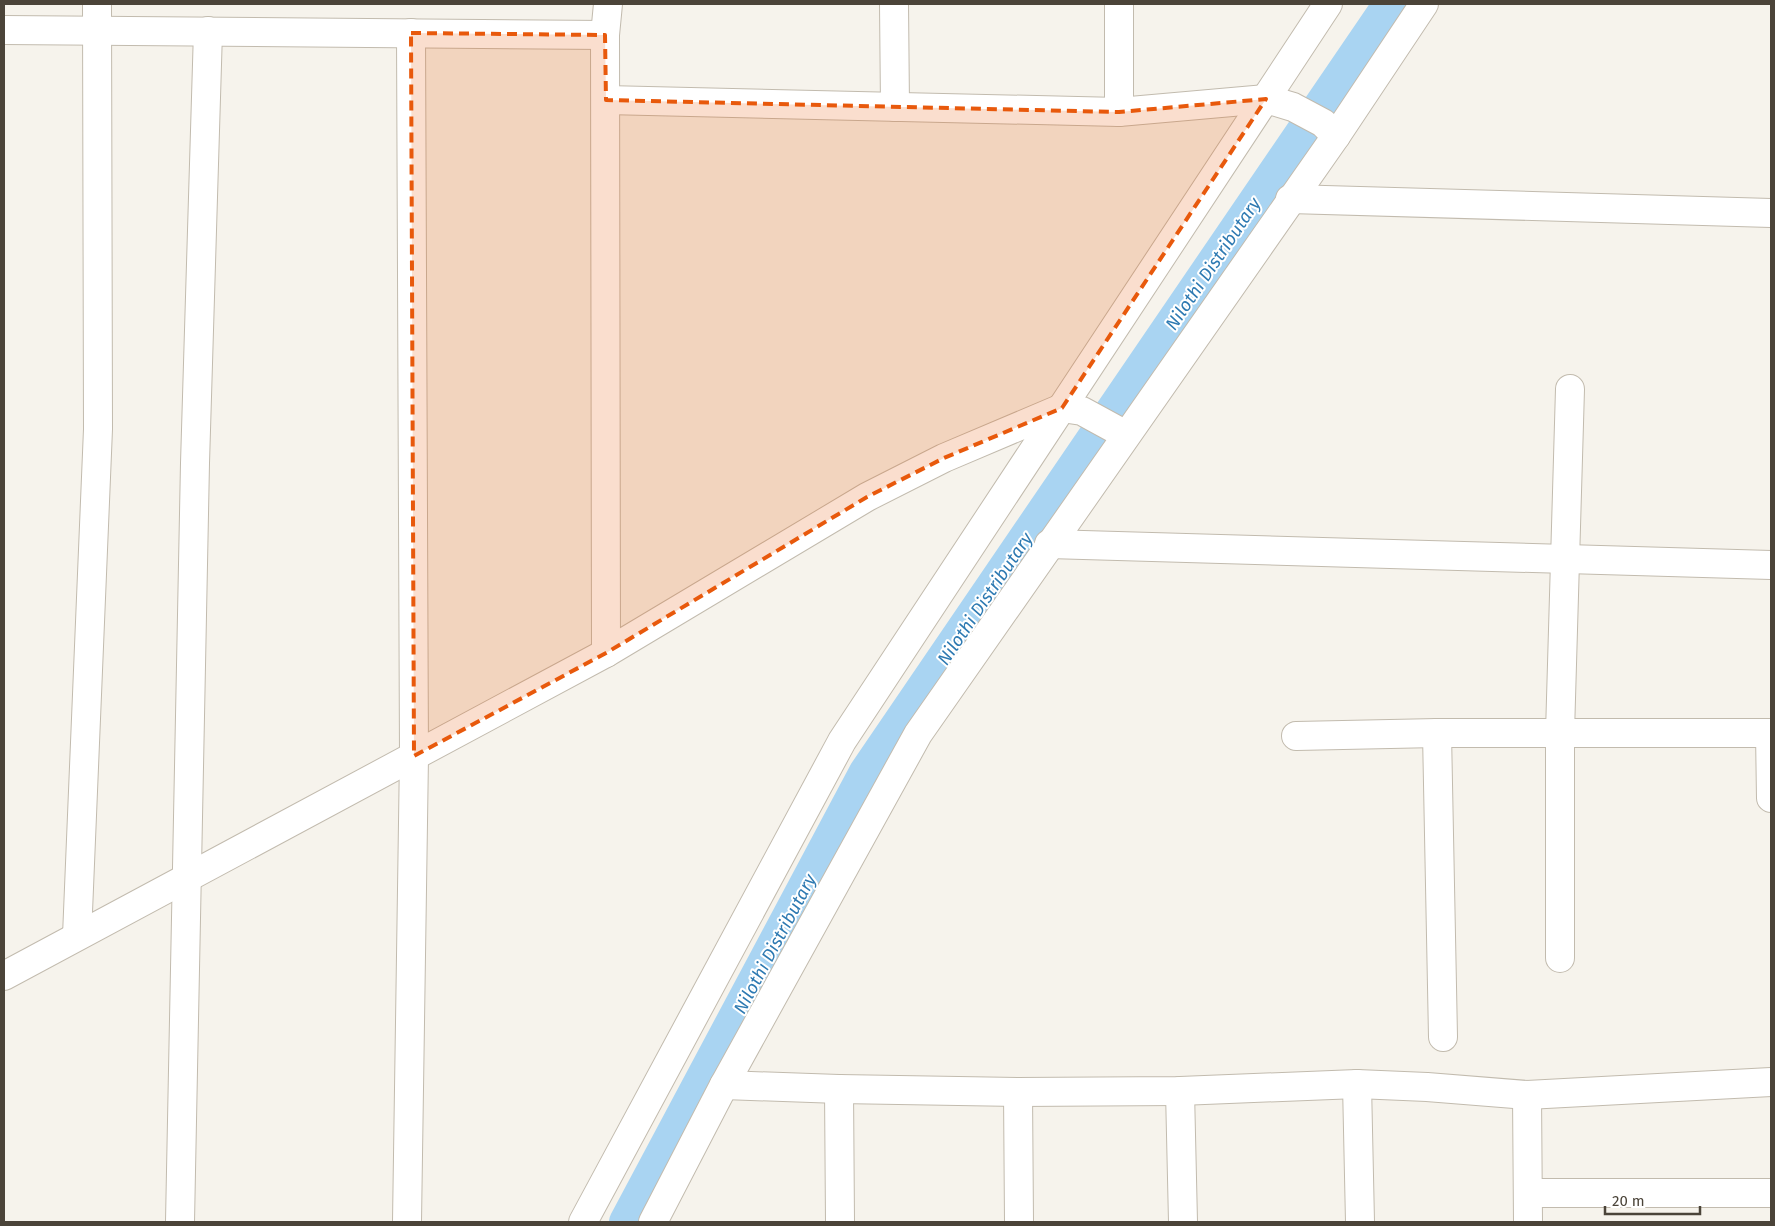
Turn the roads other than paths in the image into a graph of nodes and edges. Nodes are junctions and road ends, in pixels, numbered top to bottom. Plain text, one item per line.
1 (608, 4) edge
2 (894, 4) edge
3 (1119, 4) edge
4 (1328, 4) edge
5 (1424, 4) edge
6 (96, 17) edge
7 (4, 30) edge
8 (208, 31) junction
9 (411, 33) junction
10 (606, 35) junction
11 (1266, 99) junction
12 (606, 100) junction
13 (895, 107) junction
14 (1119, 112) junction
15 (1329, 130) junction
16 (1290, 199) junction
17 (1771, 213) edge
18 (1570, 389) dead end
19 (1072, 409) junction
20 (1120, 432) junction
21 (1050, 544) junction
22 (1565, 560) junction
23 (1771, 565) edge
24 (606, 654) junction
25 (1560, 732) junction
26 (1437, 733) junction
27 (1770, 733) edge
28 (1296, 736) dead end
29 (414, 756) junction
30 (1771, 798) edge
31 (186, 878) junction
32 (77, 936) junction
33 (1560, 958) dead end
34 (4, 976) edge
35 (1443, 1037) dead end
36 (1771, 1082) edge
37 (1357, 1084) junction
38 (724, 1085) junction
39 (839, 1089) junction
40 (1180, 1091) junction
41 (1018, 1092) junction
42 (1527, 1095) junction
43 (1528, 1193) junction
44 (1771, 1193) edge
45 (180, 1222) edge
46 (407, 1222) edge
47 (583, 1222) edge
48 (653, 1222) edge
49 (840, 1222) edge
50 (1020, 1222) edge
51 (1183, 1222) edge
52 (1360, 1222) edge
53 (1528, 1222) edge

1 - 10 street
2 - 13 street
3 - 14 street
4 - 11 street
5 - 15 street
6 - 7 street
6 - 8 street
6 - 32 street
8 - 9 street
8 - 31 street
9 - 10 street
9 - 29 street
10 - 12 street
11 - 14 street
11 - 15 street
11 - 19 street
12 - 13 street
12 - 24 street
13 - 14 street
15 - 16 street
16 - 17 street
16 - 20 street
18 - 22 street
19 - 20 street
19 - 24 street
19 - 47 street
20 - 21 street
21 - 22 street
21 - 38 street
22 - 23 street
22 - 25 street
24 - 29 street
25 - 26 street
25 - 27 street
25 - 33 street
26 - 28 street
26 - 35 street
27 - 30 street
29 - 31 street
29 - 46 street
31 - 32 street
31 - 45 street
32 - 34 street
36 - 42 street
37 - 40 street
37 - 42 street
37 - 52 street
38 - 39 street
38 - 48 street
39 - 41 street
39 - 49 street
40 - 41 street
40 - 51 street
41 - 50 street
42 - 43 street
43 - 44 street
43 - 53 street

